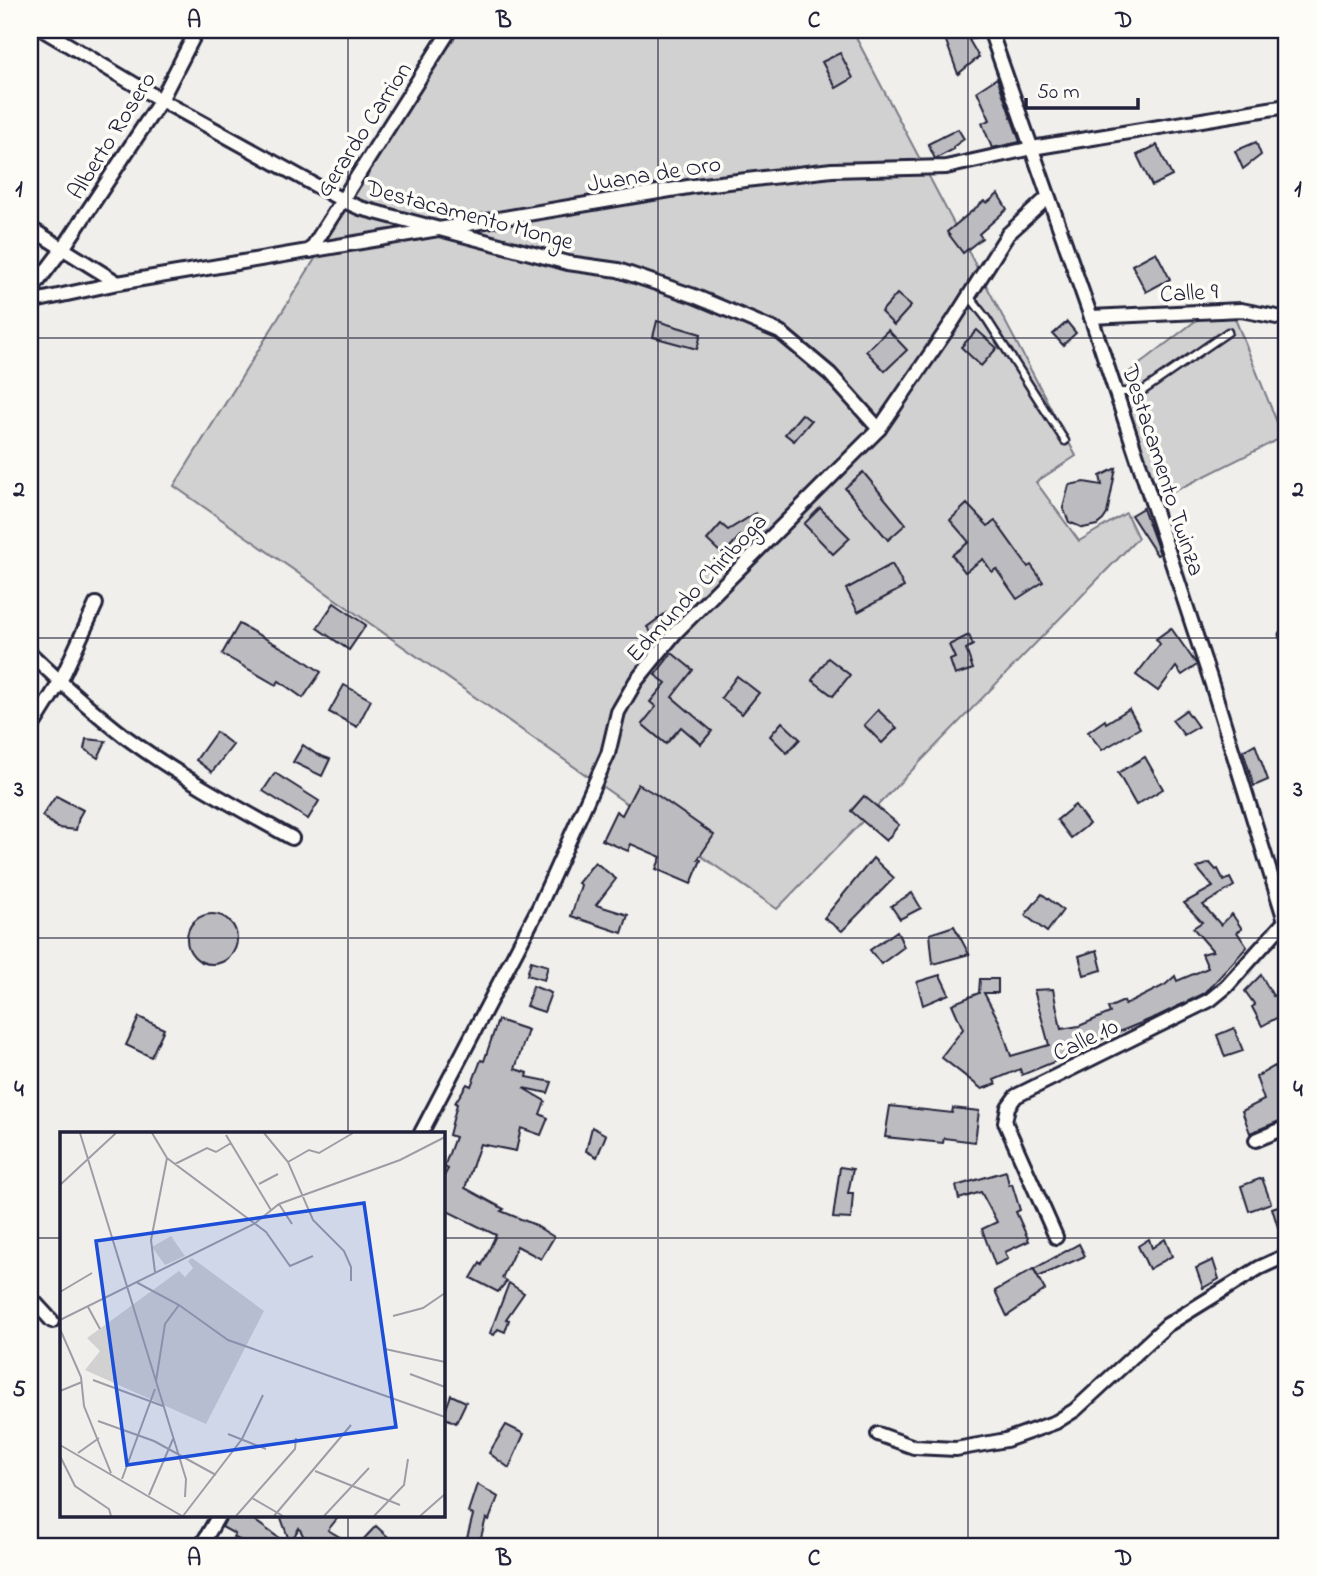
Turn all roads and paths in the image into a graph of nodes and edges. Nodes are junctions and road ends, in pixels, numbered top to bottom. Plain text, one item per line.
1 (43, 30) edge
2 (197, 30) edge
3 (450, 30) edge
4 (990, 30) edge
5 (161, 100) junction
6 (1287, 106) edge
7 (1032, 148) junction
8 (1048, 198) junction
9 (342, 200) junction
10 (30, 228) edge
11 (440, 229) junction
12 (64, 247) junction
13 (310, 251) junction
14 (118, 283) junction
15 (30, 292) edge
16 (969, 296) junction
17 (30, 302) edge
18 (1091, 317) junction
19 (1287, 319) edge
20 (1228, 332) dead end
21 (1116, 392) junction
22 (879, 429) junction
23 (1065, 441) dead end
24 (96, 604) dead end
25 (30, 653) edge
26 (60, 682) junction
27 (30, 730) edge
28 (292, 838) dead end
29 (1286, 923) edge
30 (1287, 1126) edge
31 (422, 1132) edge
32 (1256, 1140) dead end
33 (1056, 1237) dead end
34 (1287, 1255) edge
35 (30, 1297) edge
36 (52, 1321) dead end
37 (878, 1434) dead end
38 (218, 1516) edge
39 (201, 1546) edge

1 - 5 street, Destacamento Monge
2 - 5 street, Alberto Rosero
3 - 9 street, Gerardo Carrion
4 - 7 street, Destacamento Twinza
5 - 9 street, Destacamento Monge
5 - 12 street, Alberto Rosero
6 - 7 street, Juana de Oro
7 - 8 street, Destacamento Twinza
7 - 11 street, Juana de Oro
8 - 16 street, Edmundo Chiriboga
8 - 18 street, Destacamento Twinza
9 - 11 street, Destacamento Monge
9 - 13 street, Gerardo Carrion
10 - 12 street
11 - 13 street, Juana de Oro
11 - 22 street, Destacamento Monge
12 - 14 street
12 - 15 street, Alberto Rosero
13 - 14 street, Juana de Oro
14 - 17 street, Juana de Oro
16 - 22 street, Edmundo Chiriboga
16 - 23 lane
18 - 19 street, Calle 9
18 - 21 street, Destacamento Twinza
20 - 21 lane
21 - 29 street, Destacamento Twinza
22 - 31 street, Edmundo Chiriboga
24 - 26 street
25 - 26 street
26 - 27 street
26 - 28 street
29 - 33 street, Calle 10
30 - 32 street
34 - 37 street
35 - 36 street
38 - 39 street

